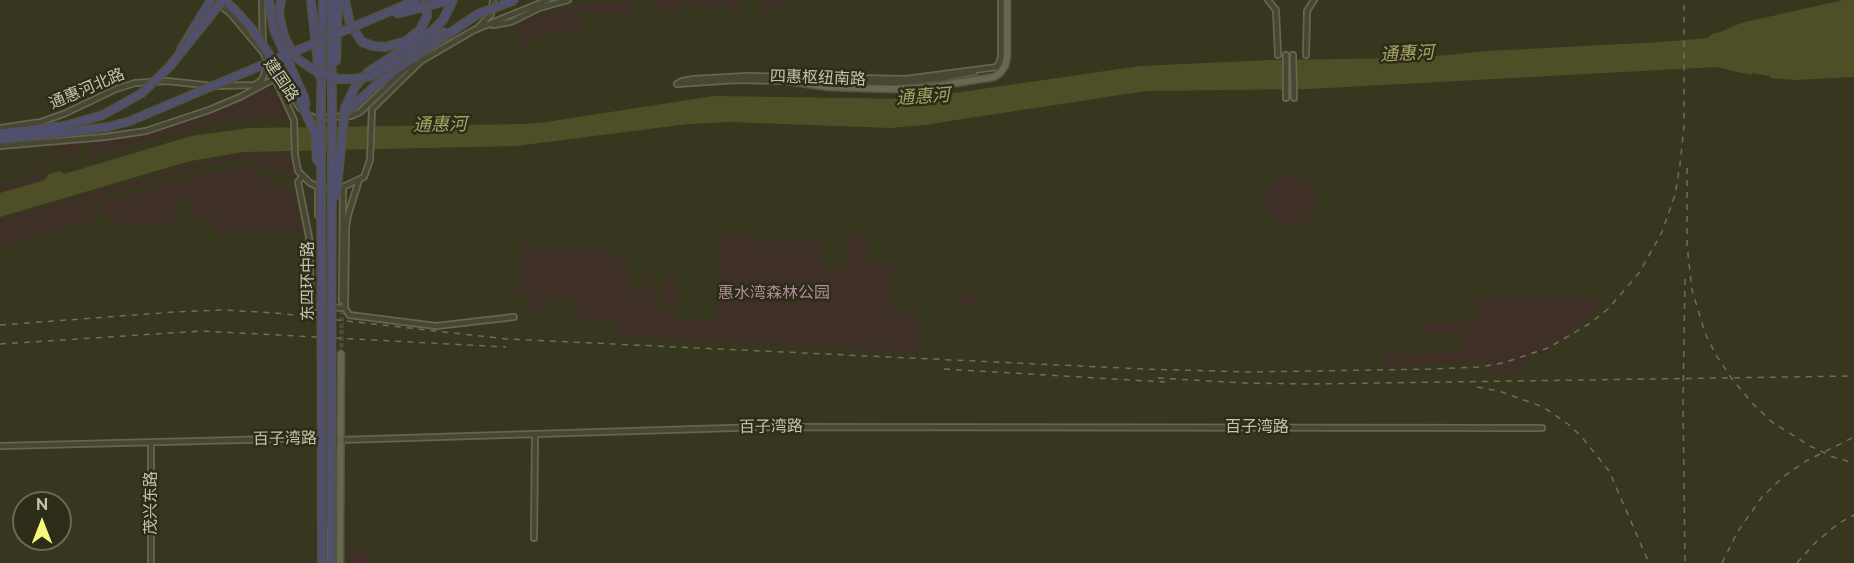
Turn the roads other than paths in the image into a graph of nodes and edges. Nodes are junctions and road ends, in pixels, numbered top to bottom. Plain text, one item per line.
1 (212, 0) edge
2 (223, 0) edge
3 (262, 0) edge
4 (268, 0) edge
5 (281, 0) edge
6 (311, 0) edge
7 (323, 0) edge
8 (332, 0) edge
9 (338, 0) edge
10 (345, 0) edge
11 (417, 0) edge
12 (426, 0) edge
13 (452, 0) edge
14 (493, 0) edge
15 (515, 0) edge
16 (548, 0) edge
17 (568, 0) edge
18 (1001, 0) edge
19 (1007, 0) edge
20 (1268, 0) edge
21 (1314, 0) edge
22 (478, 14) junction
23 (376, 19) junction
24 (487, 26) junction
25 (474, 30) junction
26 (416, 39) junction
27 (406, 45) junction
28 (262, 52) junction
29 (1278, 55) dead end
30 (1286, 55) dead end
31 (1293, 55) dead end
32 (1306, 55) dead end
33 (422, 58) junction
34 (170, 66) junction
35 (996, 67) junction
36 (274, 79) junction
37 (787, 81) junction
38 (321, 86) junction
39 (332, 97) junction
40 (1286, 98) dead end
41 (1294, 98) dead end
42 (348, 108) junction
43 (309, 120) junction
44 (0, 128) edge
45 (0, 133) edge
46 (0, 140) edge
47 (0, 146) edge
48 (302, 177) junction
49 (359, 180) junction
50 (343, 187) junction
51 (324, 189) junction
52 (321, 225) junction
53 (332, 226) junction
54 (342, 301) tunnel mouth
55 (324, 302) joint
56 (345, 308) junction
57 (514, 317) dead end
58 (341, 354) tunnel mouth
59 (1542, 428) dead end
60 (534, 434) junction
61 (322, 438) junction
62 (337, 440) junction
63 (151, 443) junction
64 (0, 446) edge
65 (534, 538) dead end
66 (151, 563) edge
67 (322, 563) edge
68 (332, 563) edge
69 (340, 563) edge

1 - 28 street, 建国路
1 - 34 highway, bridge
2 - 34 highway, bridge
2 - 43 highway, bridge
3 - 28 street
4 - 43 highway, bridge
5 - 22 highway, bridge
6 - 38 highway
7 - 38 highway, 东四环中路
8 - 39 highway, 东四环中路
9 - 39 highway
10 - 27 highway
11 - 23 highway, bridge
12 - 26 highway
13 - 23 highway, bridge
13 - 26 highway
14 - 25 street
15 - 22 highway, bridge
16 - 24 street, 建国路
17 - 24 street
18 - 35 street
19 - 37 main road
20 - 29 street
21 - 32 street
22 - 33 highway
23 - 46 highway, 通惠河北路, bridge
24 - 25 street, 建国路
25 - 33 street, 建国路
26 - 27 highway
27 - 42 highway
28 - 33 street, 建国路
28 - 36 street
28 - 44 street, 通惠河北路
30 - 40 street
31 - 41 street
33 - 42 highway
33 - 49 street
34 - 45 highway, 通惠河北路, bridge
35 - 37 street, 四惠枢纽南路
35 - 37 street, 四惠枢纽南路
36 - 47 street
36 - 48 street
38 - 52 highway, 东四环中路, bridge
39 - 53 highway, 东四环中路, bridge
42 - 53 highway, bridge
43 - 52 highway, bridge
48 - 51 street
48 - 56 street
49 - 50 street
49 - 56 street
50 - 51 street
50 - 54 street, 东四环中路
51 - 55 main road, 东四环中路
51 - 55 street, 东四环中路
52 - 67 highway, 东四环中路, bridge
53 - 68 highway, 东四环中路, bridge
56 - 57 street
58 - 62 main road, 东四环中路
59 - 60 street, 百子湾路
60 - 62 street, 百子湾路
60 - 65 street
61 - 62 street, 百子湾路
61 - 62 main road, 东四环中路
61 - 63 street, 百子湾路
61 - 67 main road, 东四环中路
62 - 68 main road, 东四环中路
62 - 69 main road, 东四环中路
63 - 64 street, 百子湾路
63 - 66 street, 茂兴东路

